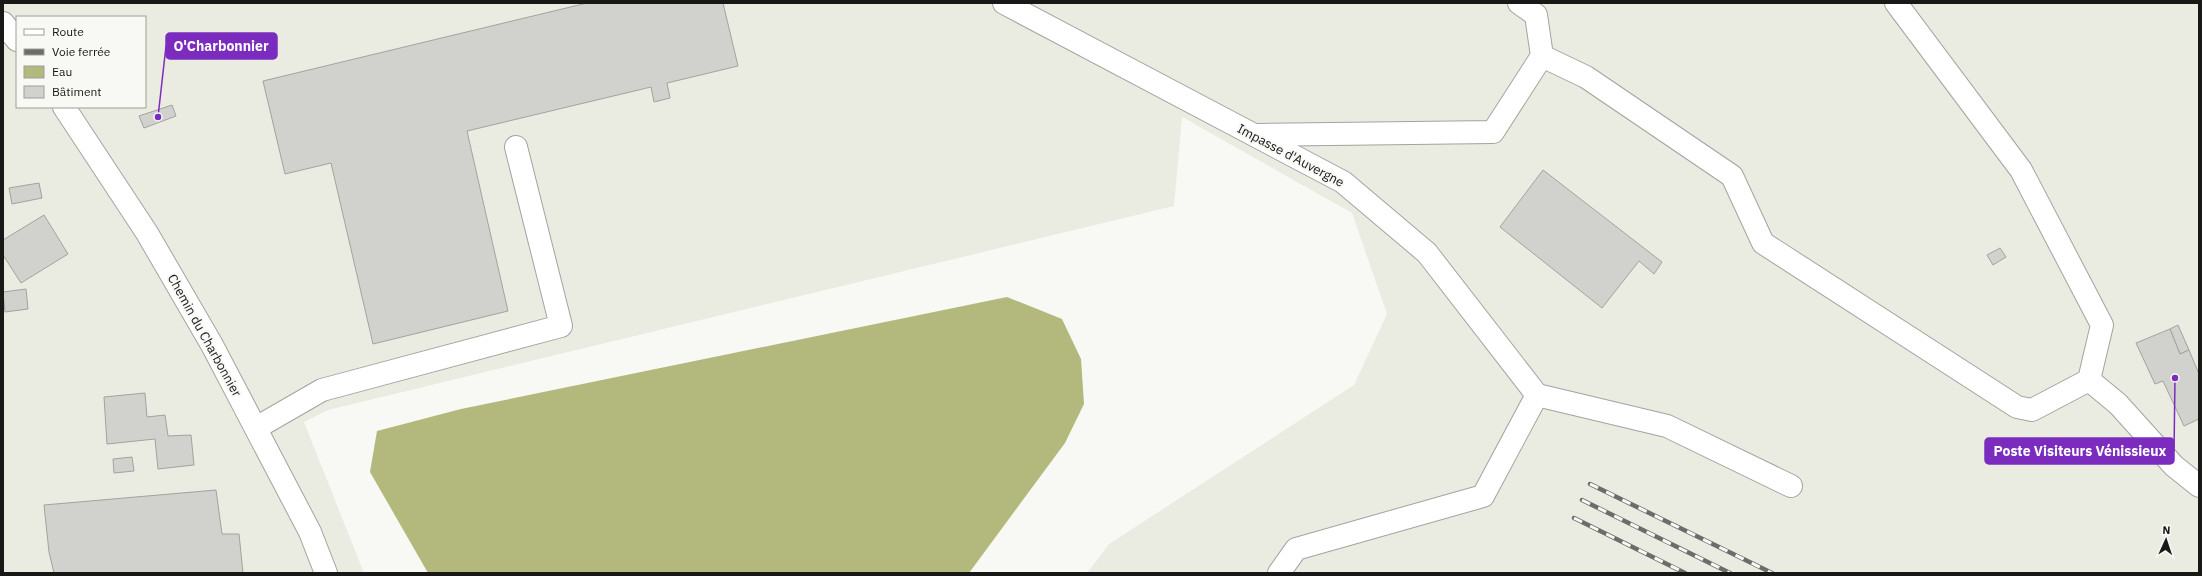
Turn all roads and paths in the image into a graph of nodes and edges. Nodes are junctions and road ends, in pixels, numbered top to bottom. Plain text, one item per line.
1 (1004, 3) edge
2 (1519, 3) edge
3 (1896, 3) edge
4 (3, 23) edge
5 (16, 39) edge
6 (1542, 56) junction
7 (65, 108) edge
8 (1254, 135) junction
9 (516, 146) dead end
10 (2089, 380) junction
11 (1537, 395) junction
12 (256, 428) junction
13 (1791, 486) dead end
14 (2199, 486) edge
15 (326, 573) edge
16 (1279, 573) edge

1 - 8 street, Impasse d'Auvergne
2 - 6 street
3 - 10 street
4 - 5 street
6 - 8 street
6 - 10 street
7 - 12 street, Chemin du Charbonnier
8 - 11 street, Impasse d'Auvergne
9 - 12 street
10 - 14 street
11 - 13 street
11 - 16 street
12 - 15 street, Chemin du Charbonnier

